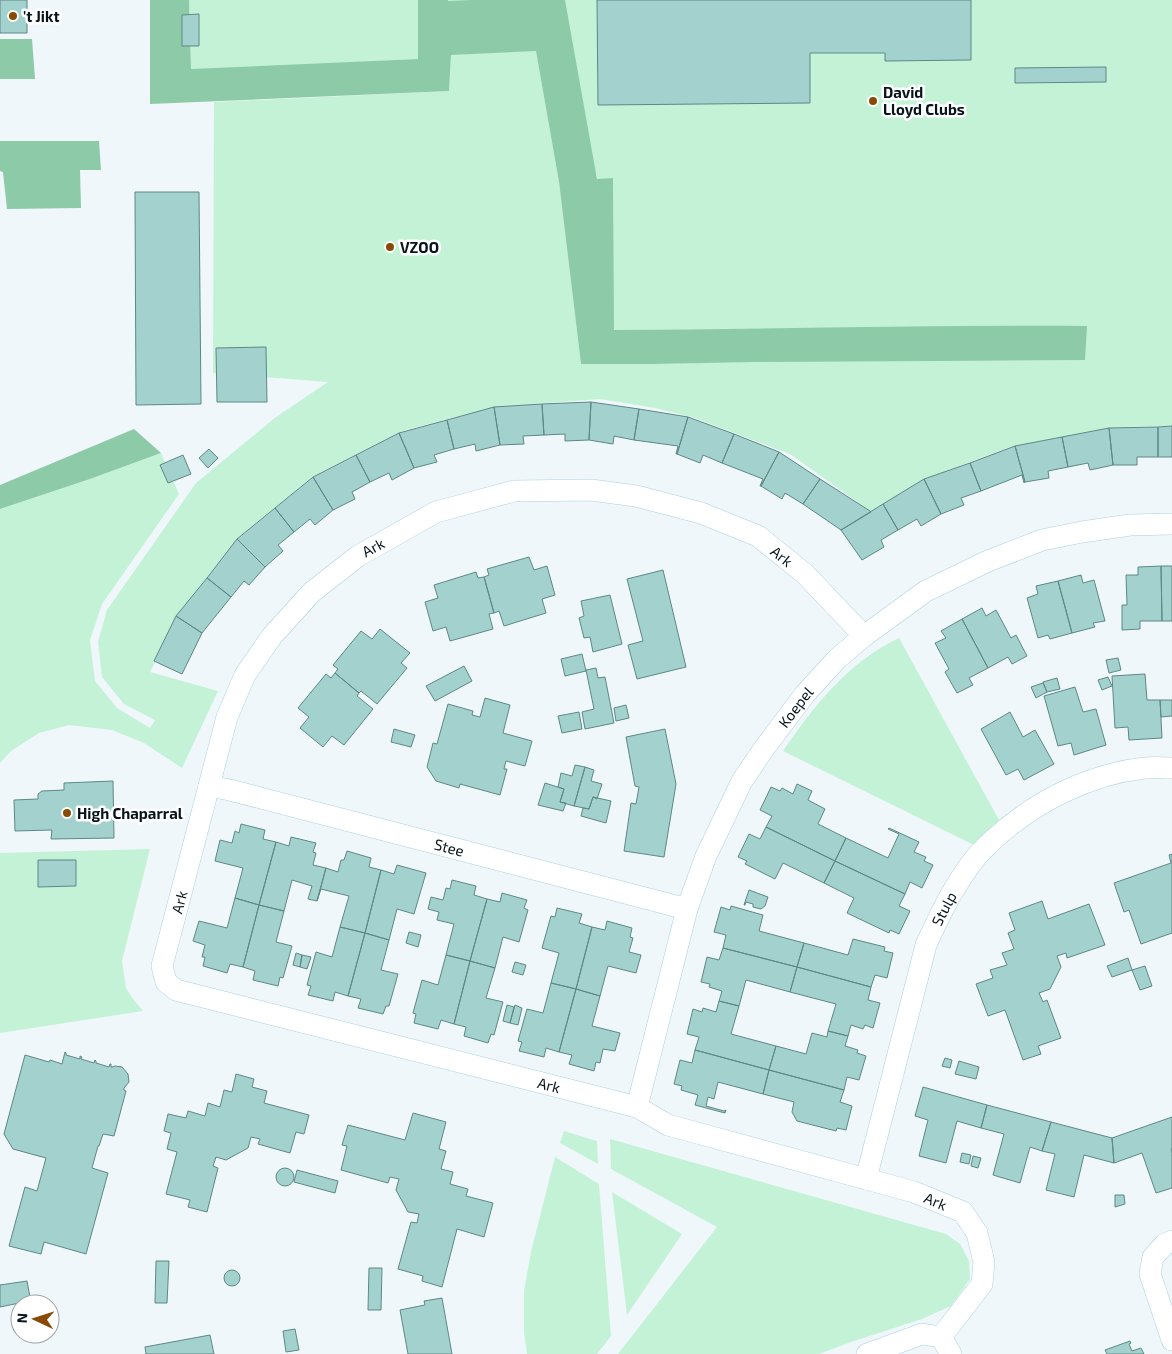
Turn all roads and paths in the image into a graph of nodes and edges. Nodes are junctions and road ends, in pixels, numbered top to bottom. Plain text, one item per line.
1 (1172, 524) edge
2 (864, 636) junction
3 (1172, 768) edge
4 (210, 786) junction
5 (687, 909) junction
6 (637, 1107) junction
7 (866, 1179) junction
8 (1172, 1241) edge
9 (1172, 1340) edge
10 (946, 1346) edge
11 (867, 1354) edge

1 - 2 street, Koepel
2 - 4 street, Ark
2 - 5 street, Koepel
3 - 7 street, Stulp
4 - 5 street, Stee
4 - 6 street, Ark
5 - 6 street, Koepel
6 - 7 street, Ark
7 - 10 street, Ark
8 - 9 street
10 - 11 street

